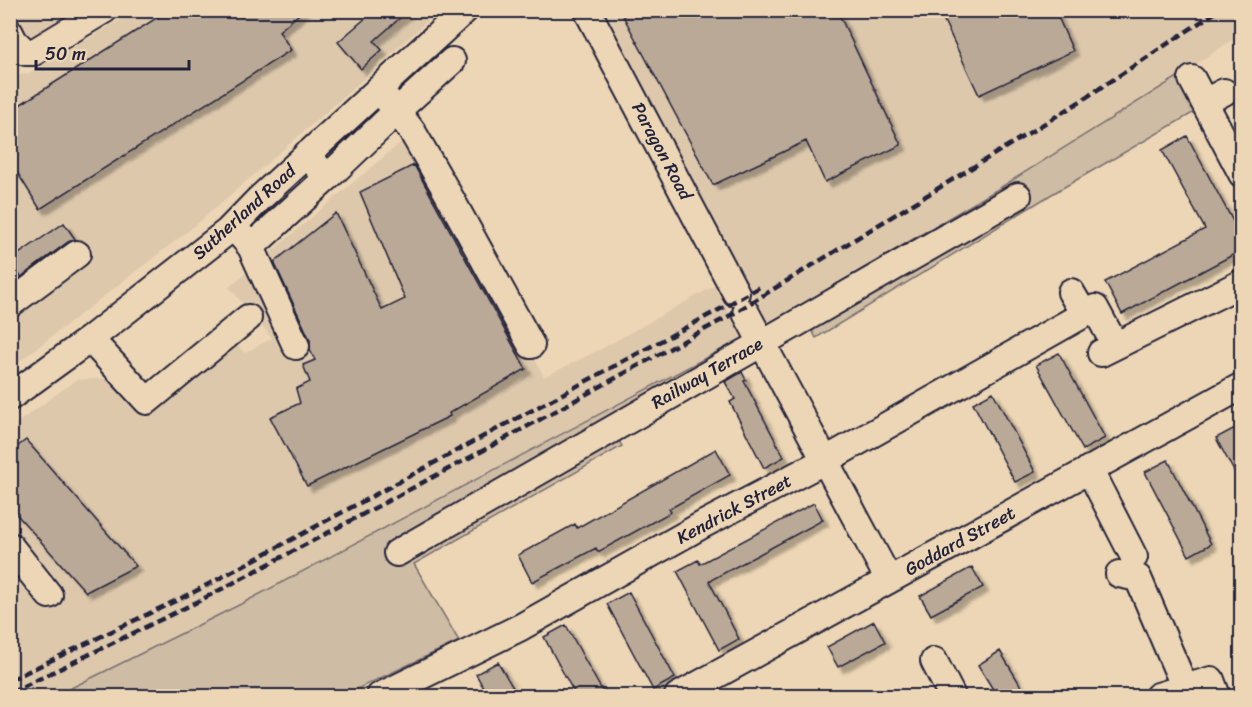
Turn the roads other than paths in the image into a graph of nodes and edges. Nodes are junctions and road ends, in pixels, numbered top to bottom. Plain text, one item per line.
1 (104, 10) edge
2 (465, 10) edge
3 (587, 10) edge
4 (10, 33) edge
5 (452, 61) dead end
6 (1192, 79) dead end
7 (378, 89) junction
8 (397, 111) junction
9 (307, 154) junction
10 (1242, 174) edge
11 (327, 178) junction
12 (1018, 196) dead end
13 (233, 226) junction
14 (250, 247) junction
15 (77, 254) dead end
16 (1242, 282) edge
17 (1071, 292) dead end
18 (10, 304) edge
19 (1084, 314) junction
20 (248, 318) dead end
21 (90, 339) junction
22 (760, 342) junction
23 (531, 345) dead end
24 (296, 346) dead end
25 (1242, 386) edge
26 (10, 397) edge
27 (824, 462) junction
28 (1089, 469) junction
29 (10, 546) edge
30 (397, 552) dead end
31 (889, 580) junction
32 (49, 595) dead end
33 (934, 661) dead end
34 (1185, 688) junction
35 (380, 696) edge
36 (678, 696) edge
37 (952, 696) edge
38 (1158, 696) edge
39 (1217, 696) edge

1 - 4 street
2 - 7 street, Sutherland Road
3 - 22 street, Paragon Road
5 - 8 street
6 - 10 street
7 - 8 street
7 - 9 street, Sutherland Road
8 - 11 street
8 - 23 street
9 - 11 street
9 - 13 street, Sutherland Road
11 - 14 street
12 - 22 street, Railway Terrace
13 - 14 street
13 - 21 street, Sutherland Road
14 - 24 street
15 - 18 street
16 - 19 street
17 - 19 street
19 - 27 street, Kendrick Street
20 - 21 street
21 - 26 street, Sutherland Road
22 - 27 street, Paragon Road
22 - 30 street, Railway Terrace
25 - 28 street, Goddard Street
27 - 31 street, Paragon Road
27 - 35 street, Kendrick Street
28 - 31 street, Goddard Street
28 - 34 street
29 - 32 street
31 - 36 street, Goddard Street
33 - 37 street
34 - 38 street
34 - 39 street

